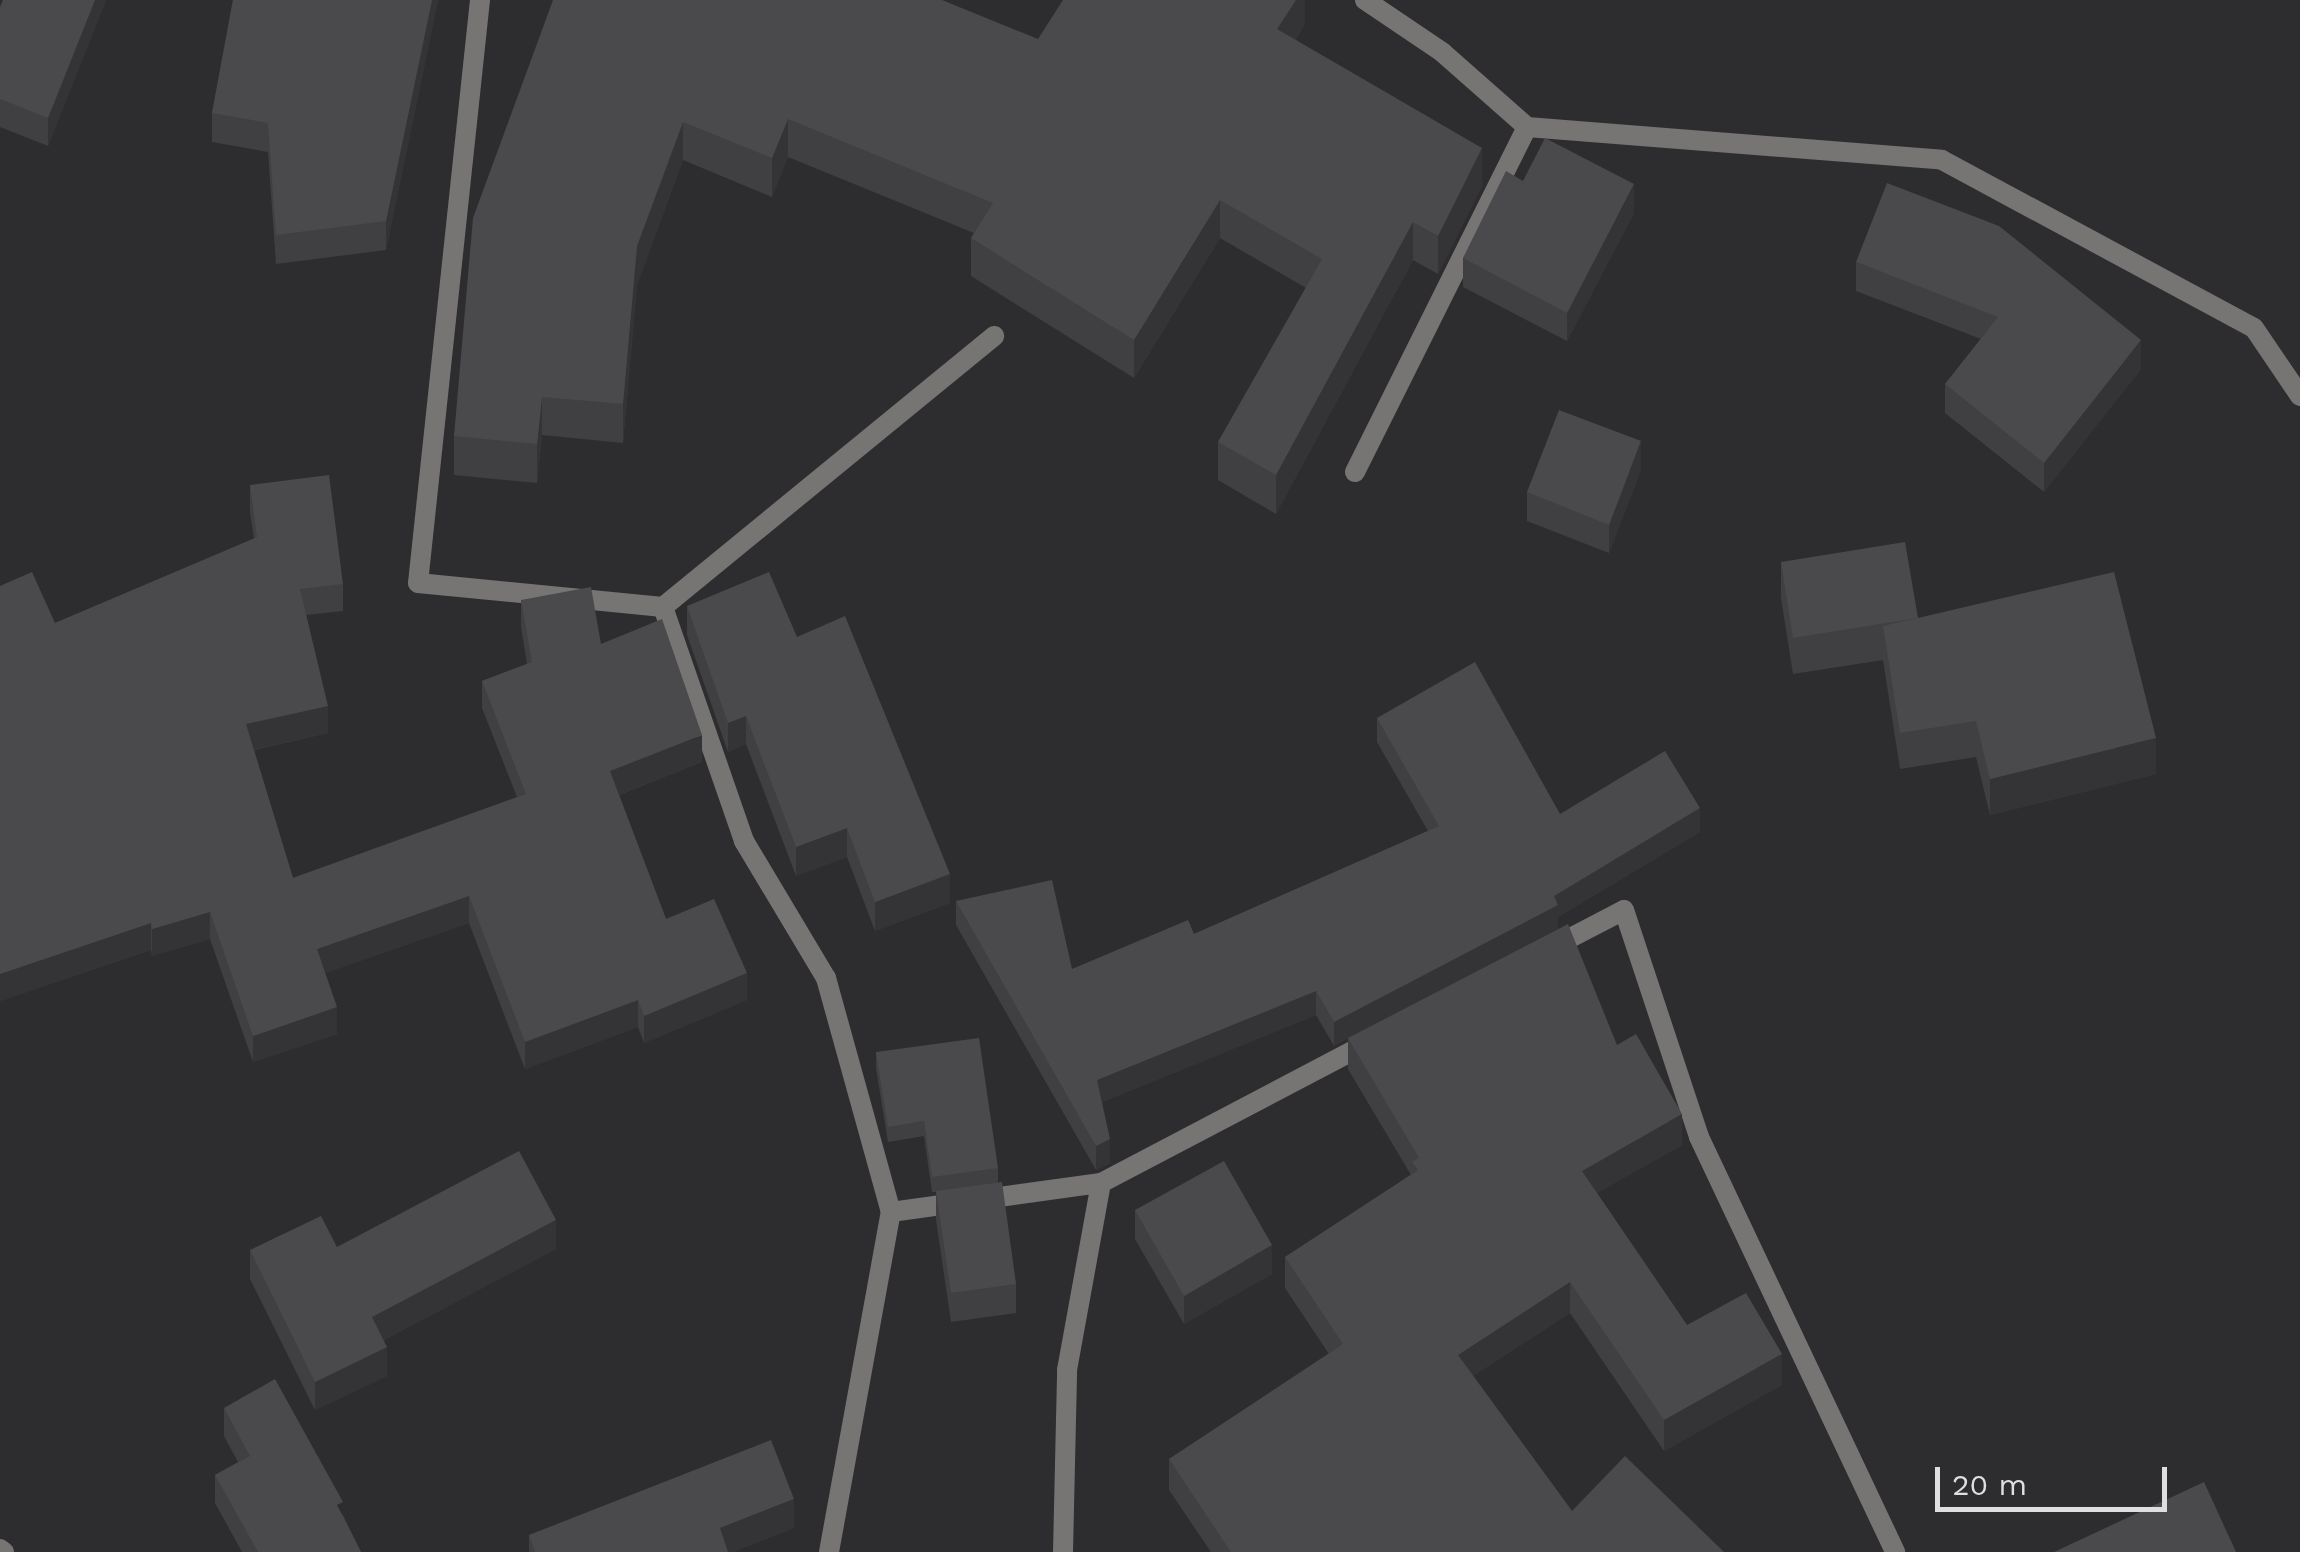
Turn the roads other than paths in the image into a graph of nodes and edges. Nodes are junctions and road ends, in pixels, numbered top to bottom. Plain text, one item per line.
1 (480, 0) edge
2 (1366, 0) edge
3 (1526, 127) junction
4 (994, 336) dead end
5 (2300, 396) edge
6 (1355, 472) dead end
7 (662, 607) junction
8 (1537, 956) edge
9 (1397, 1028) edge
10 (1101, 1183) junction
11 (891, 1212) junction
12 (828, 1552) edge
13 (1063, 1552) edge
14 (1895, 1552) edge

1 - 7 street
2 - 3 street
3 - 5 street
3 - 6 street
4 - 7 street
7 - 11 street
8 - 14 street
9 - 10 street
10 - 11 street
10 - 13 street
11 - 12 street

